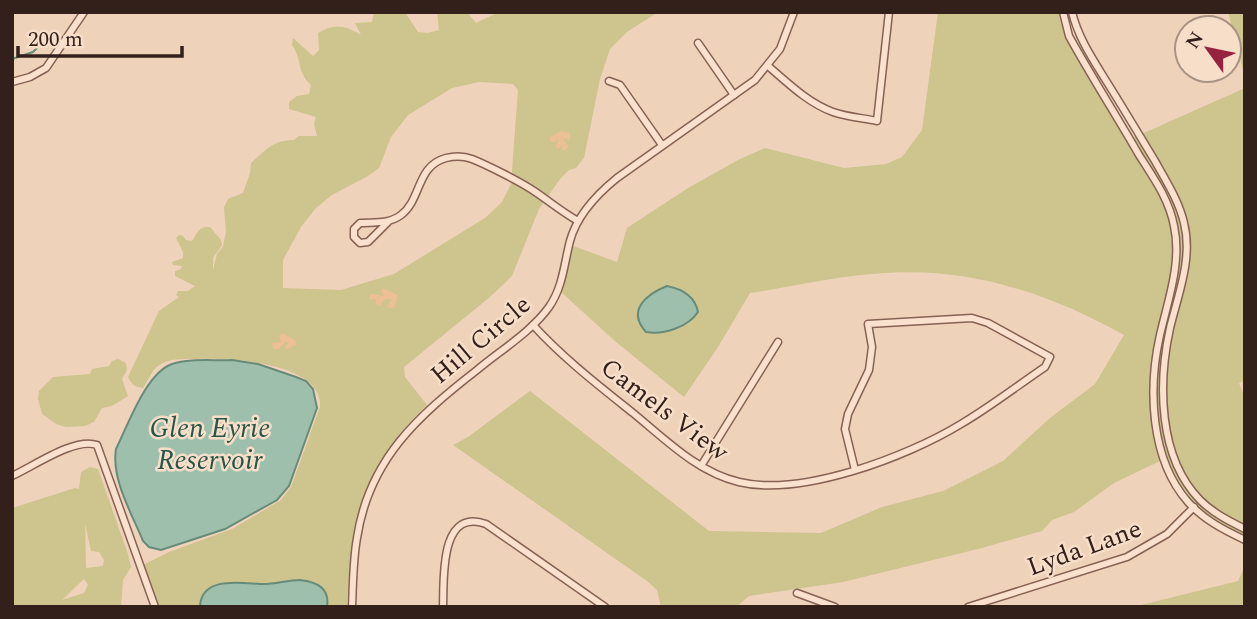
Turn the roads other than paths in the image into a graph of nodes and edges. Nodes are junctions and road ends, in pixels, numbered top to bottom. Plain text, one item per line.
1 (84, 12) edge
2 (794, 12) edge
3 (889, 12) edge
4 (1063, 12) edge
5 (1072, 12) edge
6 (698, 43) dead end
7 (768, 66) junction
8 (609, 81) dead end
9 (12, 82) edge
10 (734, 95) junction
11 (662, 145) junction
12 (578, 221) junction
13 (388, 222) junction
14 (533, 325) junction
15 (778, 342) dead end
16 (701, 466) junction
17 (855, 470) junction
18 (12, 476) edge
19 (1201, 501) junction
20 (1194, 508) junction
21 (1245, 529) edge
22 (1245, 540) edge
23 (797, 593) dead end
24 (155, 607) edge
25 (352, 607) edge
26 (443, 607) edge
27 (605, 607) edge
28 (835, 607) edge
29 (968, 607) edge

1 - 9 street
2 - 7 street, Hill Circle
3 - 7 street
4 - 20 street
5 - 19 street
6 - 10 street
7 - 10 street, Hill Circle
8 - 11 street
10 - 11 street, Hill Circle
11 - 12 street, Hill Circle
12 - 13 street
12 - 14 street, Hill Circle
13 - 13 street
14 - 16 street, Camels View
14 - 25 street, Hill Circle
15 - 16 street
16 - 17 street, Camels View
17 - 17 street, Camels View
18 - 24 street
19 - 20 street, Lyda Lane
19 - 21 street
20 - 22 street
20 - 29 street, Lyda Lane
23 - 28 street
26 - 27 street

